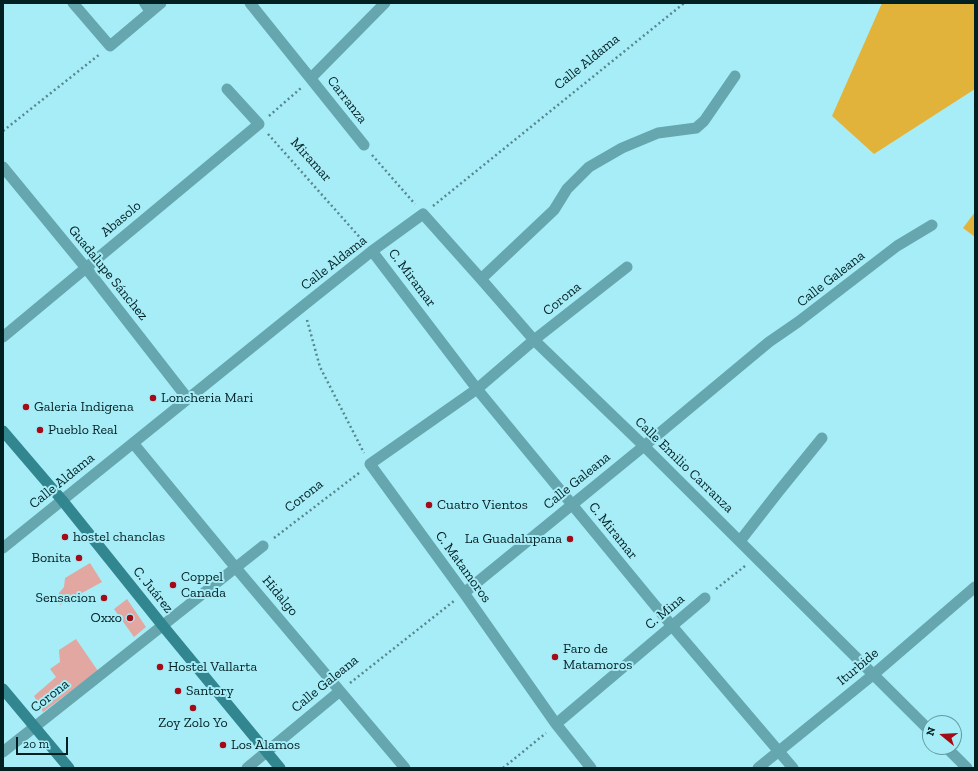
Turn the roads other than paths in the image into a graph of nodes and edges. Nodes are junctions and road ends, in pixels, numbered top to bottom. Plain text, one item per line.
1 (73, 3) edge
2 (161, 3) edge
3 (250, 3) edge
4 (385, 3) edge
5 (147, 8) edge
6 (735, 76) dead end
7 (311, 78) junction
8 (227, 89) dead end
9 (364, 145) road end
10 (3, 167) edge
11 (423, 214) joint
12 (932, 225) dead end
13 (372, 251) junction
14 (627, 267) dead end
15 (86, 268) junction
16 (481, 279) junction
17 (3, 337) edge
18 (534, 340) junction
19 (477, 389) junction
20 (188, 399) junction
21 (3, 431) edge
22 (822, 438) dead end
23 (133, 442) junction
24 (644, 446) junction
25 (370, 464) joint
26 (62, 500) junction
27 (572, 504) junction
28 (740, 541) junction
29 (263, 546) road end
30 (3, 548) edge
31 (236, 568) junction
32 (975, 587) edge
33 (464, 593) junction
34 (705, 598) road end
35 (163, 626) junction
36 (672, 626) junction
37 (874, 674) junction
38 (3, 689) edge
39 (340, 691) junction
40 (922, 723) edge
41 (556, 724) junction
42 (35, 727) junction
43 (779, 750) junction
44 (3, 752) edge
45 (267, 752) junction
46 (954, 755) edge
47 (69, 768) edge
48 (247, 768) edge
49 (280, 768) edge
50 (405, 768) edge
51 (590, 768) edge
52 (758, 768) edge
53 (793, 768) edge
54 (967, 768) edge

1 - 5 street
2 - 5 street
3 - 7 street, Carranza
4 - 7 street
6 - 16 street
7 - 9 street, Carranza
8 - 15 street, Abasolo
10 - 15 street, Guadalupe Sánchez
11 - 13 street, Calle Aldama
11 - 16 street, Calle Emilio Carranza
12 - 24 street, Calle Galeana
13 - 19 street, C. Miramar
13 - 20 street, Calle Aldama
14 - 18 street, Corona
15 - 17 street, Abasolo
15 - 20 street, Guadalupe Sánchez
16 - 18 street, Calle Emilio Carranza
18 - 19 street, Corona
18 - 24 street, Calle Emilio Carranza
19 - 25 street, Corona
19 - 27 street, C. Miramar
20 - 23 street, Calle Aldama
21 - 26 main road, C. Juárez
22 - 28 street
23 - 26 street, Calle Aldama
23 - 31 street, Hidalgo
24 - 27 street, Calle Galeana
24 - 28 street, Calle Emilio Carranza
25 - 33 street, C. Matamoros
26 - 30 street, Calle Aldama
26 - 35 main road, C. Juárez
27 - 33 street, Calle Galeana
27 - 36 street, C. Miramar
28 - 37 street, Calle Emilio Carranza
29 - 31 street, Corona
31 - 35 street, Corona
31 - 39 street, Hidalgo
32 - 37 street, Iturbide
33 - 41 street, C. Matamoros
34 - 36 street, C. Mina
35 - 42 street, Corona
35 - 45 main road, C. Juárez
36 - 41 street, C. Mina
36 - 43 street, C. Miramar
37 - 40 street, Calle Emilio Carranza
37 - 43 street, Iturbide
38 - 42 main road
39 - 45 street, Calle Galeana
39 - 50 street, Hidalgo
41 - 51 street, C. Matamoros
42 - 44 street, Corona
42 - 47 main road
43 - 52 street, Iturbide
43 - 53 street, C. Miramar
45 - 48 street, Calle Galeana
45 - 49 main road, C. Juárez
46 - 54 street

